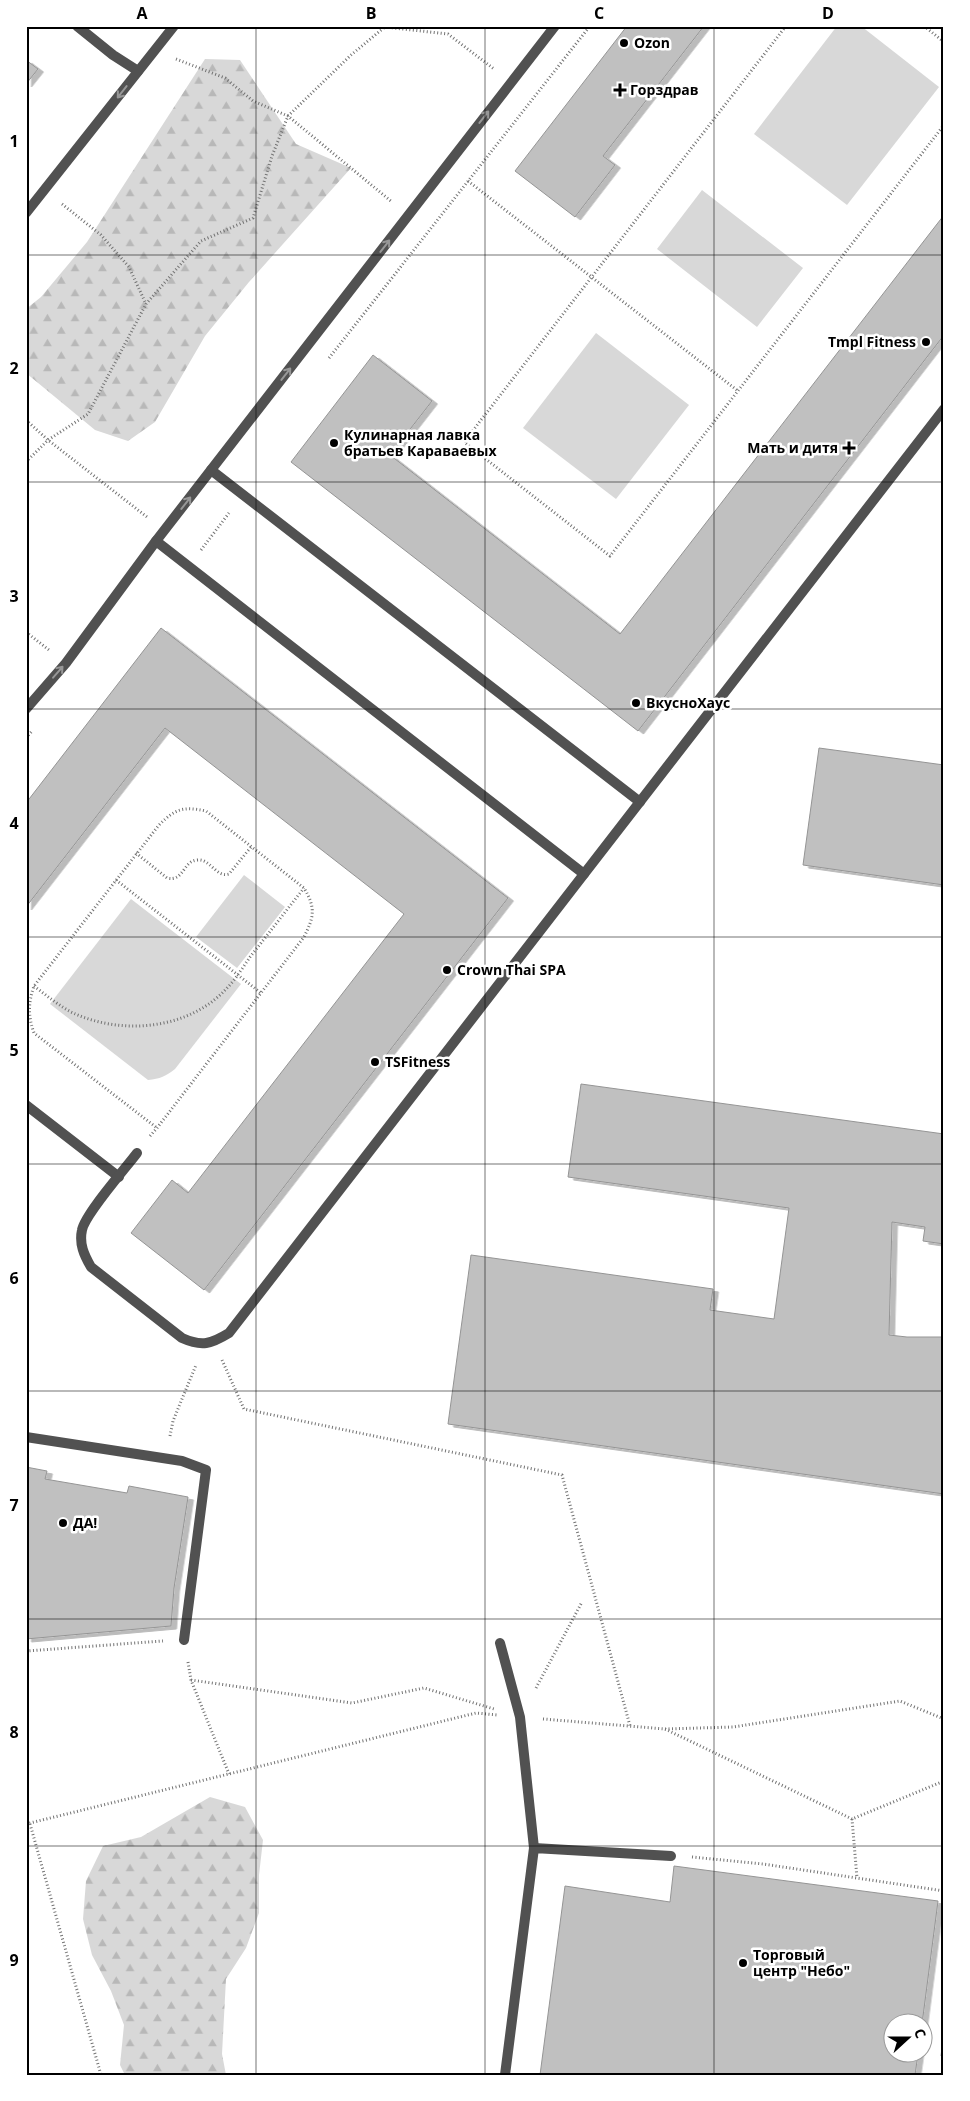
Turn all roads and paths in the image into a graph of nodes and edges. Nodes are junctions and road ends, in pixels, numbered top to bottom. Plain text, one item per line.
1 (77, 26) edge
2 (174, 26) edge
3 (385, 26) edge
4 (554, 26) edge
5 (590, 26) edge
6 (786, 26) edge
7 (924, 26) edge
8 (944, 42) edge
9 (176, 59) dead end
10 (138, 71) junction
11 (501, 74) dead end
12 (288, 116) junction
13 (944, 125) edge
14 (468, 182) junction
15 (62, 203) dead end
16 (399, 208) dead end
17 (26, 213) edge
18 (592, 278) junction
19 (146, 304) junction
20 (328, 360) dead end
21 (738, 391) junction
22 (944, 409) edge
23 (26, 420) edge
24 (48, 440) junction
25 (26, 462) edge
26 (211, 470) junction
27 (243, 495) junction
28 (155, 523) dead end
29 (156, 541) junction
30 (188, 566) junction
31 (26, 632) edge
32 (66, 663) junction
33 (26, 709) edge
34 (640, 802) junction
35 (251, 846) junction
36 (136, 853) junction
37 (584, 874) junction
38 (116, 880) junction
39 (304, 888) junction
40 (237, 974) junction
41 (34, 986) junction
42 (261, 993) junction
43 (26, 1105) edge
44 (157, 1128) junction
45 (137, 1153) joint
46 (118, 1177) junction
47 (210, 1343) junction
48 (173, 1421) dead end
49 (26, 1437) edge
50 (582, 1602) dead end
51 (184, 1640) joint
52 (500, 1644) dead end
53 (26, 1651) edge
54 (520, 1717) junction
55 (944, 1719) edge
56 (630, 1726) junction
57 (665, 1729) junction
58 (229, 1774) junction
59 (944, 1781) edge
60 (852, 1819) junction
61 (28, 1824) edge
62 (534, 1848) junction
63 (671, 1856) joint
64 (857, 1879) junction
65 (944, 1891) edge
66 (101, 2075) edge
67 (505, 2075) edge

1 - 10 lane
2 - 10 lane
3 - 11 path
3 - 12 path
26 -> 4 lane
5 - 14 path
6 - 18 path
7 - 8 path
9 - 12 path
10 -> 17 lane
12 - 16 path
12 - 19 path
13 - 21 path
14 - 18 path
14 - 20 path
15 - 19 path
18 - 21 path
18 - 21 path
19 - 24 path
22 - 34 lane
23 - 24 path
24 - 25 path
24 - 28 path
26 - 27 lane
29 -> 26 lane
27 - 30 path
27 - 34 lane
29 - 30 lane
29 - 32 lane
30 - 37 lane
31 - 32 path
33 -> 32 lane
34 - 37 lane
35 - 36 path
35 - 36 path
35 - 39 path
36 - 38 path
37 - 47 lane
38 - 40 path
38 - 41 path
39 - 40 path
39 - 42 path
40 - 41 path
40 - 42 path
41 - 44 path
42 - 44 path
43 - 46 lane
44 - 45 path
45 - 46 lane
46 - 47 lane
47 - 48 path
47 - 56 path
49 - 51 lane
50 - 54 path
51 - 53 path
52 - 54 lane
54 - 56 path
54 - 58 path
54 - 58 path
54 - 62 lane
55 - 57 path
56 - 57 path
57 - 60 path
58 - 61 path
59 - 60 path
60 - 64 path
61 - 66 path
62 - 63 lane
62 - 67 lane
63 - 64 path
64 - 65 path

